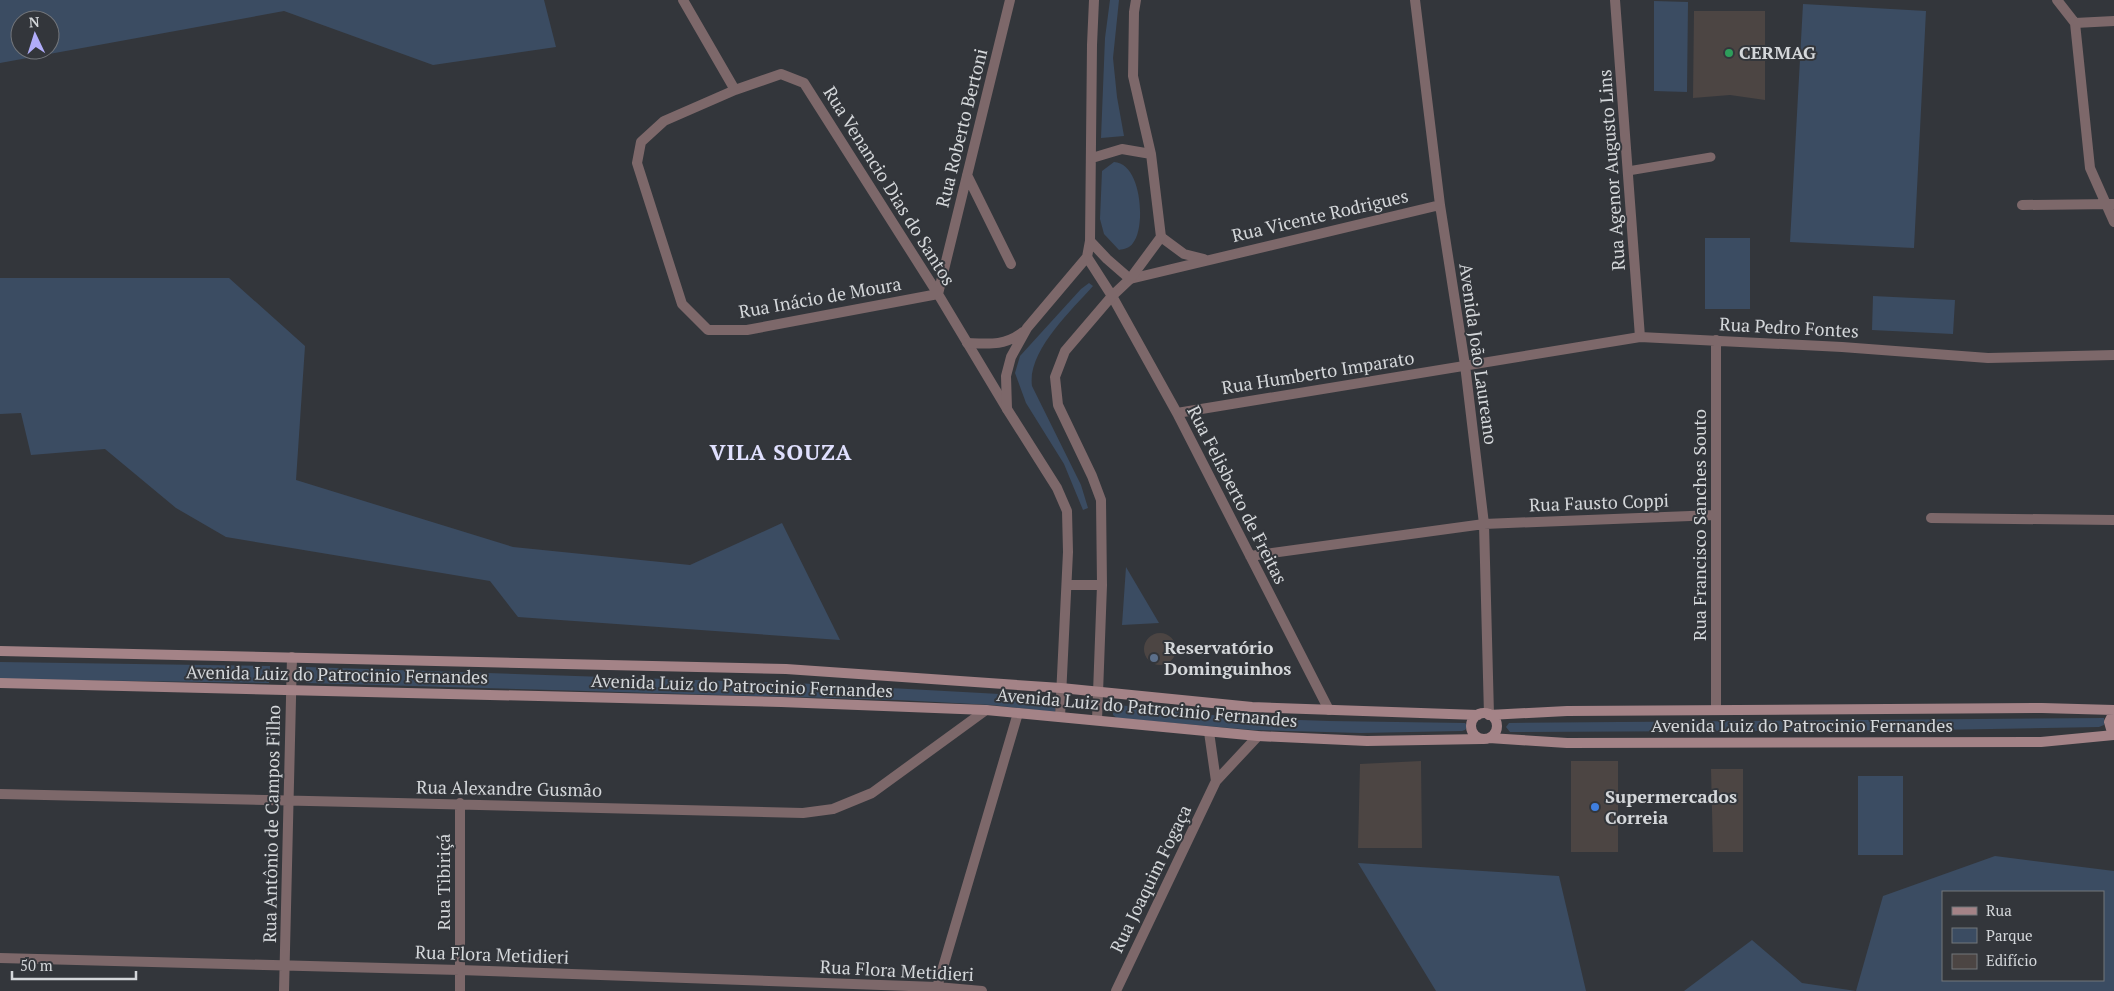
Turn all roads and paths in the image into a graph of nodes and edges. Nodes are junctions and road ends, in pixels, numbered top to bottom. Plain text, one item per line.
1 (683, 0) edge
2 (1010, 0) edge
3 (1094, 0) edge
4 (1136, 0) edge
5 (1415, 0) edge
6 (1615, 0) edge
7 (2057, 0) edge
8 (2114, 21) edge
9 (2075, 23) junction
10 (735, 90) junction
11 (1151, 154) junction
12 (1092, 158) junction
13 (1711, 158) dead end
14 (1628, 171) junction
15 (967, 175) junction
16 (2111, 204) edge
17 (1440, 205) junction
18 (2022, 205) dead end
19 (2114, 222) edge
20 (1161, 237) junction
21 (1090, 241) junction
22 (1087, 257) junction
23 (1208, 259) junction
24 (1010, 264) dead end
25 (1130, 279) junction
26 (938, 294) junction
27 (1112, 296) junction
28 (1027, 328) junction
29 (708, 330) joint
30 (1640, 337) junction
31 (1716, 340) junction
32 (967, 343) junction
33 (2114, 355) edge
34 (1464, 365) junction
35 (1007, 409) junction
36 (1177, 413) junction
37 (1716, 515) junction
38 (1931, 518) dead end
39 (2114, 520) edge
40 (1484, 524) junction
41 (1250, 556) junction
42 (1067, 585) junction
43 (1102, 585) junction
44 (0, 651) edge
45 (292, 657) junction
46 (0, 684) edge
47 (1061, 688) junction
48 (291, 690) junction
49 (1099, 692) junction
50 (986, 710) junction
51 (1329, 710) junction
52 (1716, 710) junction
53 (2114, 711) edge
54 (1018, 713) junction
55 (1478, 715) junction
56 (1490, 715) junction
57 (1060, 717) junction
58 (1097, 720) junction
59 (1209, 732) junction
60 (2114, 734) edge
61 (1258, 736) junction
62 (1486, 738) junction
63 (1216, 781) junction
64 (0, 794) edge
65 (290, 802) junction
66 (460, 803) junction
67 (0, 958) edge
68 (284, 966) junction
69 (460, 970) junction
70 (937, 989) edge
71 (284, 991) edge
72 (460, 991) edge
73 (982, 991) edge
74 (1116, 991) edge

1 - 10 street
2 - 15 street, Rua Roberto Bertoni
3 - 12 street
4 - 11 street
5 - 17 street, Avenida João Laureano
6 - 14 street, Rua Agenor Augusto Lins
7 - 9 street
8 - 9 street
9 - 16 street
10 - 26 street, Rua Venancio Dias do Santos
10 - 29 street, Rua Venancio Dias do Santos
11 - 12 street
11 - 20 street
12 - 21 street
13 - 14 lane
14 - 30 street, Rua Agenor Augusto Lins
15 - 24 street
15 - 26 street, Rua Roberto Bertoni
16 - 18 street
16 - 19 street
17 - 23 street, Rua Vicente Rodrigues
17 - 34 street, Avenida João Laureano
20 - 23 street, Rua Vicente Rodrigues
20 - 25 street
21 - 22 street
21 - 25 street
22 - 27 street, Rua Felisberto de Freitas
22 - 28 street
23 - 25 street, Rua Vicente Rodrigues
25 - 27 street
26 - 29 street, Rua Inácio de Moura
26 - 32 street, Rua Venancio Dias do Santos
27 - 36 street, Rua Felisberto de Freitas
27 - 43 street
28 - 32 street
28 - 35 street
30 - 31 street, Rua Pedro Fontes
30 - 34 street, Rua Pedro Fontes
31 - 33 street, Rua Pedro Fontes
31 - 37 street, Rua Francisco Sanches Souto
32 - 35 street, Rua Venancio Dias do Santos
34 - 36 street, Rua Humberto Imparato
34 - 40 street, Avenida João Laureano
35 - 42 street, Rua Venancio Dias do Santos
36 - 41 street, Rua Felisberto de Freitas
37 - 40 street, Rua Fausto Coppi
37 - 52 street, Rua Francisco Sanches Souto
38 - 39 street
40 - 41 street, Rua Fausto Coppi
40 - 56 street, Avenida João Laureano
41 - 51 street, Rua Felisberto de Freitas
42 - 43 street
42 - 47 street, Rua Venancio Dias do Santos
43 - 49 street
44 - 45 main road, Avenida Luiz do Patrocinio Fernandes
45 - 47 main road, Avenida Luiz do Patrocinio Fernandes
45 - 48 street, Rua Antônio de Campos Filho
46 - 48 main road, Avenida Luiz do Patrocinio Fernandes
47 - 49 main road, Avenida Luiz do Patrocinio Fernandes
47 - 57 street, Rua Venancio Dias do Santos
48 - 50 main road, Avenida Luiz do Patrocinio Fernandes
48 - 65 street, Rua Antônio de Campos Filho
49 - 51 main road, Avenida Luiz do Patrocinio Fernandes
49 - 58 street
50 - 54 main road, Avenida Luiz do Patrocinio Fernandes
50 - 66 street, Rua Alexandre Gusmão
51 - 55 main road, Avenida Luiz do Patrocinio Fernandes
52 - 53 main road, Avenida Luiz do Patrocinio Fernandes
52 - 56 main road, Avenida Luiz do Patrocinio Fernandes
53 - 60 main road
54 - 57 main road, Avenida Luiz do Patrocinio Fernandes
54 - 70 street
55 - 56 main road
55 - 62 main road
56 - 62 main road
57 - 58 main road, Avenida Luiz do Patrocinio Fernandes
58 - 59 main road, Avenida Luiz do Patrocinio Fernandes
59 - 61 main road, Avenida Luiz do Patrocinio Fernandes
59 - 63 street
60 - 62 main road, Avenida Luiz do Patrocinio Fernandes
61 - 62 main road, Avenida Luiz do Patrocinio Fernandes
61 - 63 street, Rua Joaquim Fogaça
63 - 74 street, Rua Joaquim Fogaça
64 - 65 street, Rua Alexandre Gusmão
65 - 66 street, Rua Alexandre Gusmão
65 - 68 street, Rua Antônio de Campos Filho
66 - 69 street, Rua Tibiriçá
67 - 68 street, Rua Flora Metidieri
68 - 69 street, Rua Flora Metidieri
68 - 71 street, Rua Antônio de Campos Filho
69 - 70 street, Rua Flora Metidieri
69 - 72 street, Rua Tibiriçá
70 - 73 street, Rua Flora Metidieri

